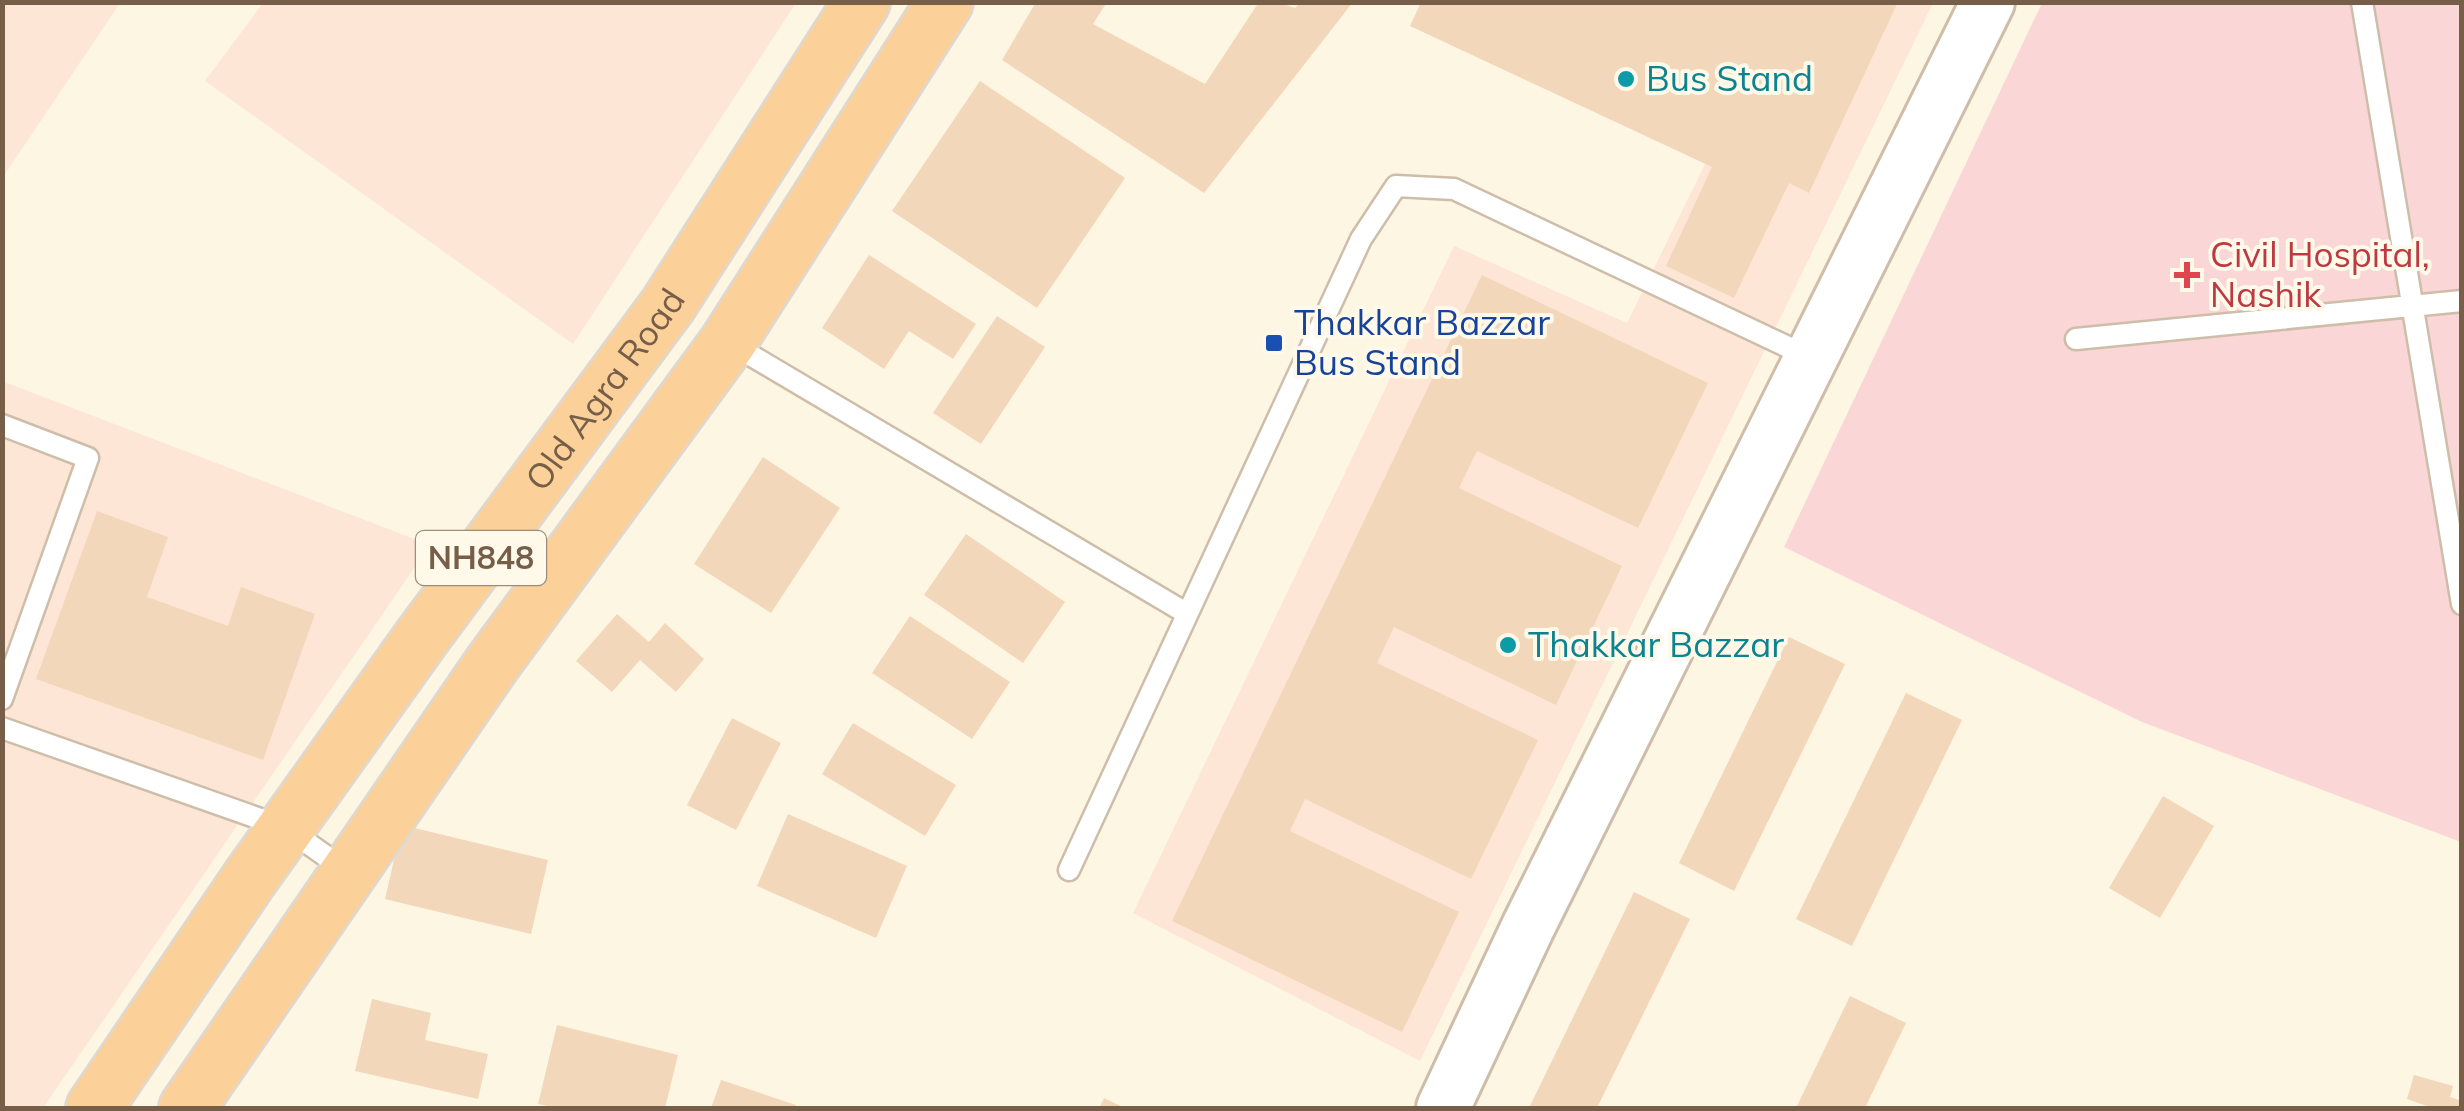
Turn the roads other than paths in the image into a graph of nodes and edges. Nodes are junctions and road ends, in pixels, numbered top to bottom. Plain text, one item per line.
1 (862, 2) edge
2 (945, 2) edge
3 (1988, 2) edge
4 (2362, 2) edge
5 (2462, 301) edge
6 (2412, 306) junction
7 (2076, 338) dead end
8 (728, 342) junction
9 (1811, 358) junction
10 (2, 425) edge
11 (2462, 604) edge
12 (1186, 612) junction
13 (2, 699) edge
14 (2, 728) edge
15 (286, 828) junction
16 (1069, 870) dead end
17 (349, 872) junction
18 (94, 1108) edge
19 (186, 1108) edge
20 (1442, 1108) edge

1 - 15 highway, Old Agra Road / NH848
2 - 8 highway, Old Agra Road / NH848
3 - 9 street
4 - 6 lane
5 - 6 lane
6 - 7 lane
6 - 11 lane
8 - 12 lane
8 - 17 highway, Old Agra Road / NH848
9 - 12 lane
9 - 20 street
10 - 13 lane
12 - 16 lane
14 - 15 lane
15 - 17 lane
15 - 18 highway, Old Agra Road / NH848
17 - 19 highway, Old Agra Road / NH848

